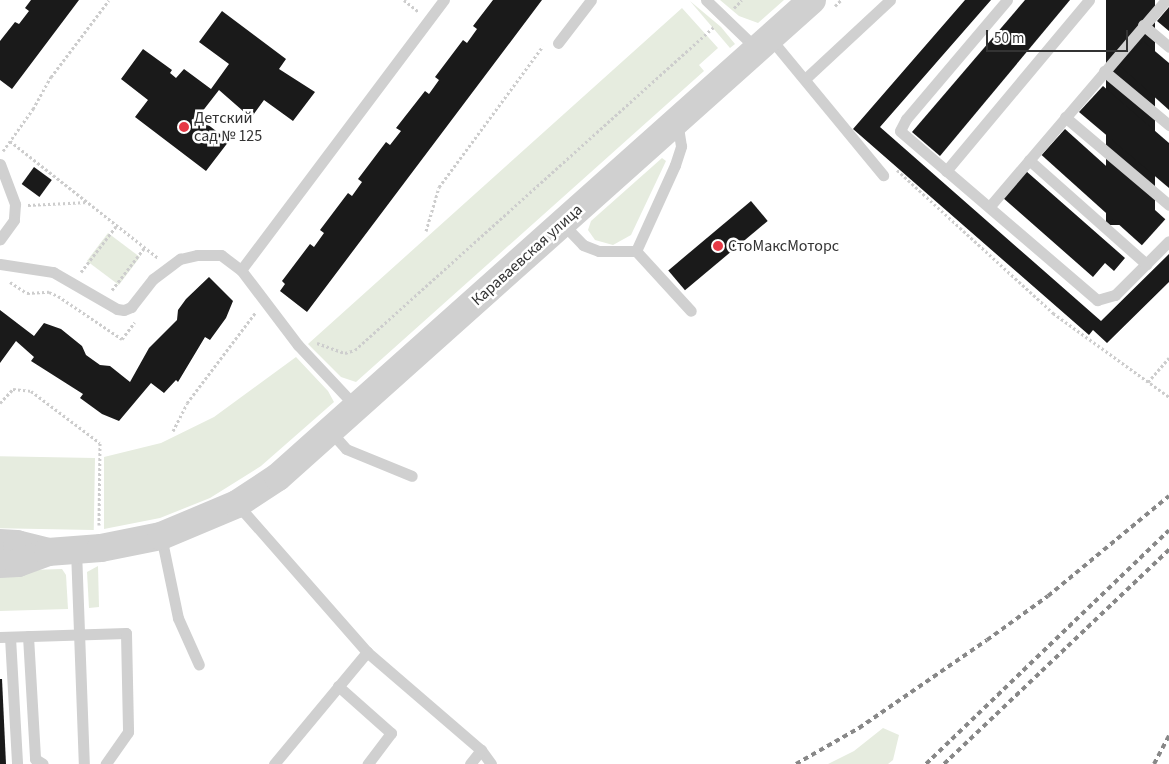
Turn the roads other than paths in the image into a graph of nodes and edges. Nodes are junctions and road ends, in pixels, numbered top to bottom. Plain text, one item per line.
1 (444, 0) edge
2 (591, 0) edge
3 (706, 0) edge
4 (812, 0) edge
5 (890, 0) edge
6 (1007, 0) edge
7 (1089, 0) edge
8 (1166, 0) edge
9 (1143, 25) junction
10 (558, 43) road end
11 (763, 44) junction
12 (1169, 47) edge
13 (1104, 71) junction
14 (805, 79) junction
15 (1065, 116) junction
16 (677, 121) junction
17 (1169, 125) edge
18 (1029, 160) junction
19 (0, 164) edge
20 (946, 171) junction
21 (883, 175) dead end
22 (1169, 204) edge
23 (990, 206) junction
24 (562, 223) junction
25 (0, 239) edge
26 (1169, 241) edge
27 (636, 251) junction
28 (0, 264) edge
29 (1146, 264) junction
30 (241, 270) junction
31 (691, 311) dead end
32 (356, 407) junction
33 (330, 430) junction
34 (412, 476) dead end
35 (238, 504) junction
36 (161, 536) junction
37 (0, 543) edge
38 (76, 550) junction
39 (48, 552) junction
40 (0, 564) edge
41 (28, 636) junction
42 (81, 636) junction
43 (5, 637) edge
44 (367, 652) junction
45 (199, 665) dead end
46 (338, 686) junction
47 (481, 750) junction
48 (17, 764) edge
49 (43, 764) edge
50 (84, 764) edge
51 (106, 764) edge
52 (274, 764) edge
53 (368, 764) edge
54 (470, 764) edge
55 (491, 764) edge

1 - 30 lane
2 - 10 lane
3 - 11 lane
4 - 11 street, Караваевская улица
5 - 14 lane
6 - 20 lane
7 - 20 lane
8 - 9 lane
9 - 12 lane
9 - 13 lane
11 - 14 lane
11 - 16 street, Караваевская улица
13 - 15 lane
13 - 17 lane
14 - 21 lane
15 - 18 lane
15 - 22 lane
16 - 24 street, Караваевская улица
16 - 27 lane
18 - 23 lane
18 - 29 lane
19 - 25 lane
20 - 23 lane
23 - 29 lane
24 - 27 lane
24 - 32 street, Караваевская улица
26 - 29 lane
27 - 31 lane
28 - 30 lane
30 - 32 lane
32 - 33 street, Караваевская улица
33 - 34 lane
33 - 35 street, Караваевская улица
35 - 36 street, Караваевская улица
35 - 44 lane
36 - 38 street, Караваевская улица
36 - 45 lane
37 - 39 street
38 - 39 street, Караваевская улица
38 - 42 lane
39 - 40 street
41 - 42 lane
41 - 43 lane
41 - 49 lane
42 - 50 lane
42 - 51 lane
43 - 48 lane
44 - 46 lane
44 - 47 lane
46 - 52 lane
46 - 53 lane
47 - 54 lane
47 - 55 lane

